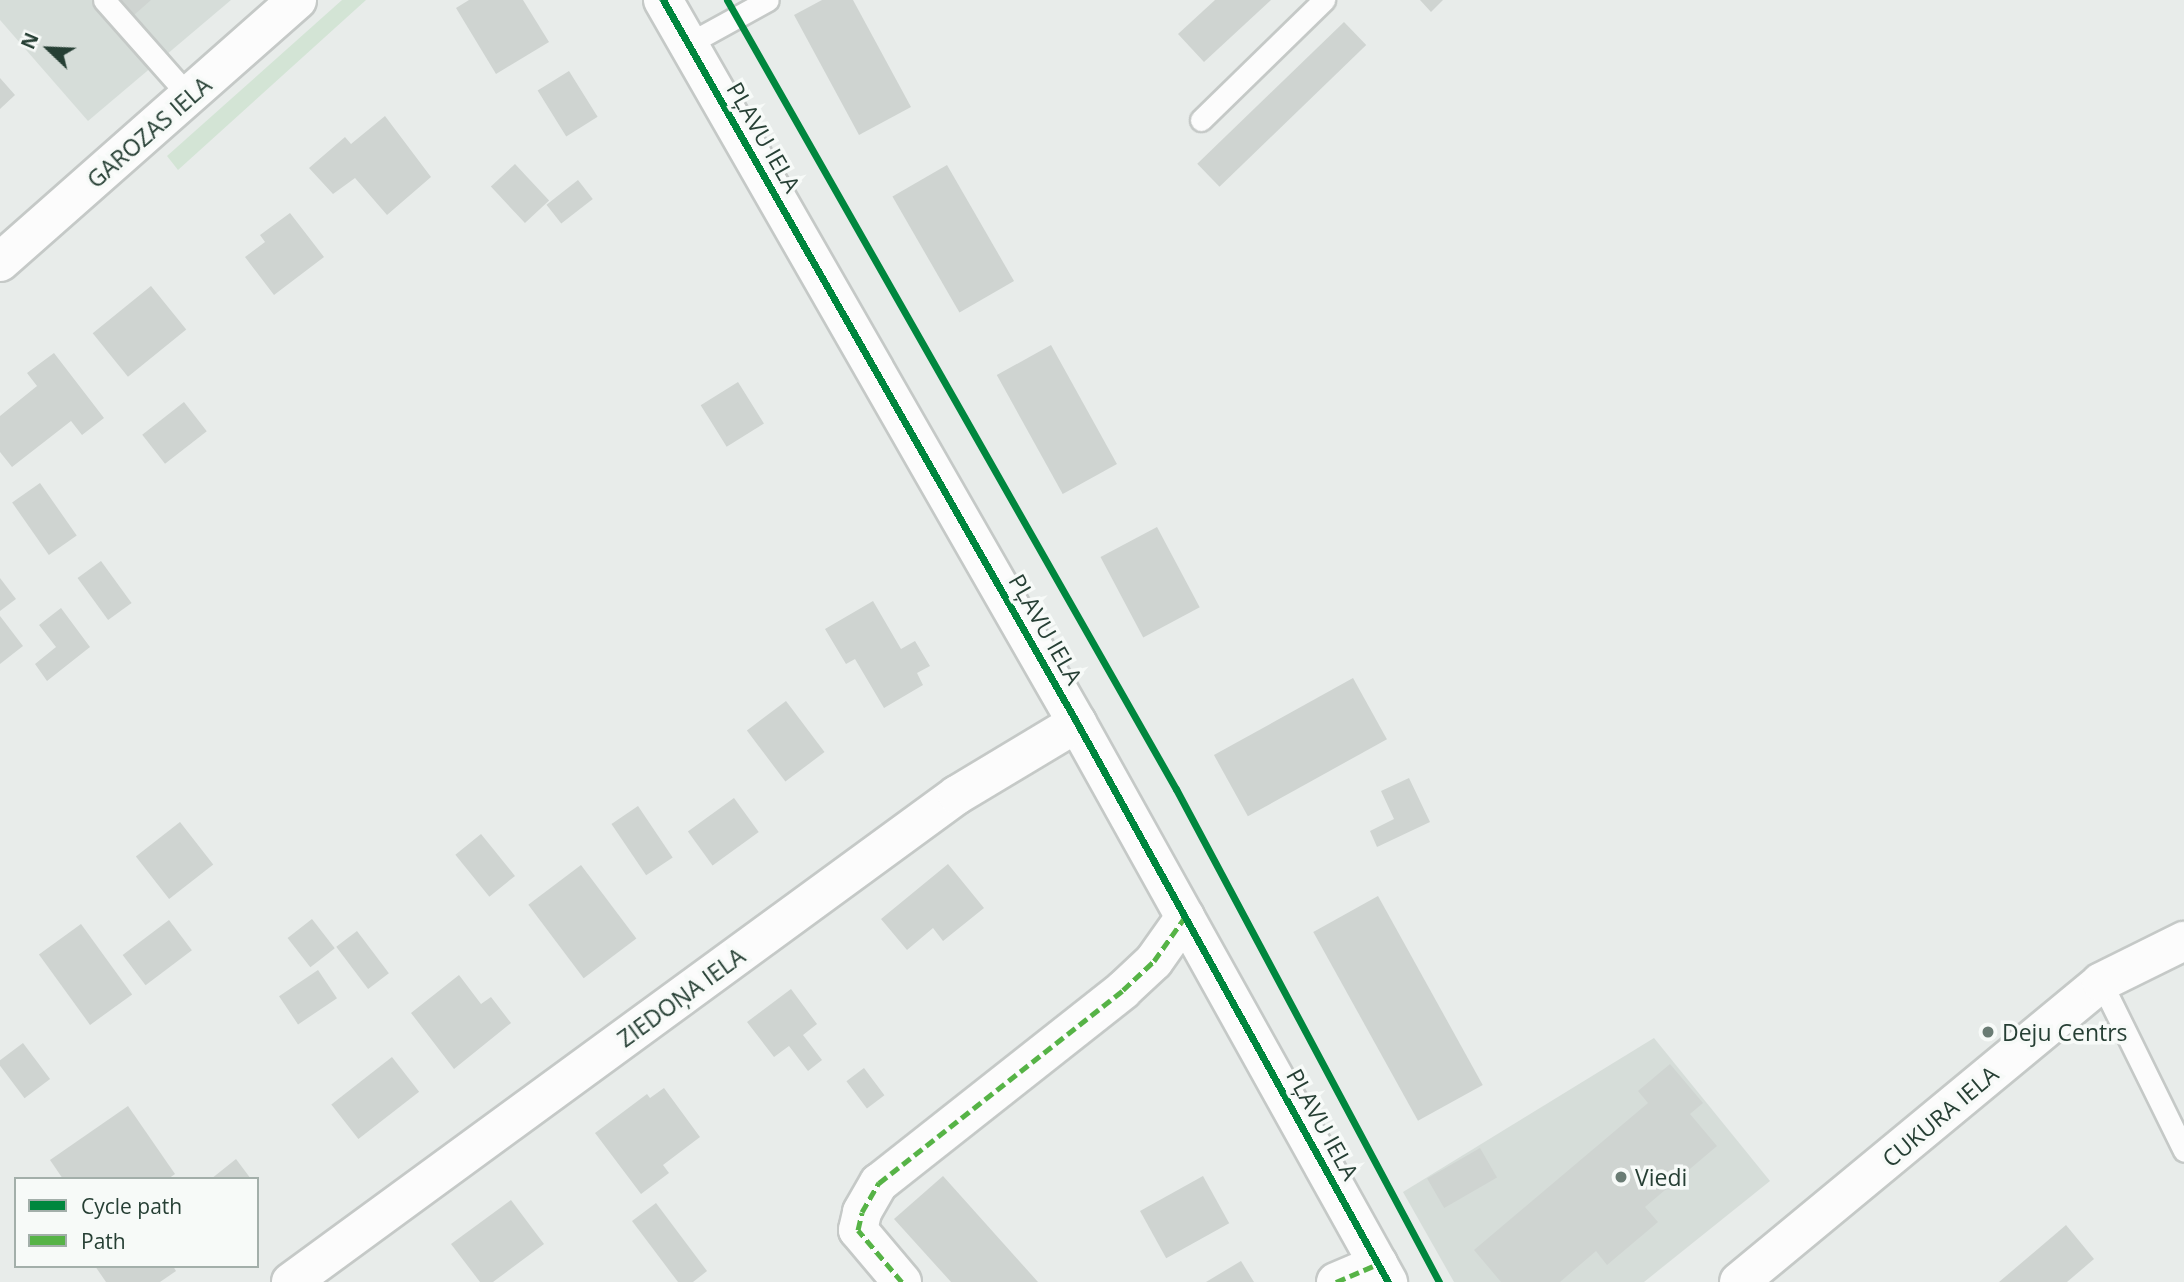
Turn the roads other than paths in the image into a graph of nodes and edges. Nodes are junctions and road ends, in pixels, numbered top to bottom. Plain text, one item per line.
1 (104, 0) edge
2 (297, 0) edge
3 (663, 0) edge
4 (768, 0) edge
5 (1324, 0) edge
6 (688, 44) junction
7 (189, 96) junction
8 (1201, 120) dead end
9 (0, 262) edge
10 (1077, 723) junction
11 (1185, 917) junction
12 (2184, 941) edge
13 (2101, 982) junction
14 (2184, 1151) edge
15 (1383, 1273) edge
16 (292, 1282) edge
17 (902, 1282) edge
18 (1336, 1282) edge
19 (1739, 1282) edge

1 - 7 lane
2 - 7 street, GAROZAS IELA
3 - 6 street, PĻAVU IELA
4 - 6 lane
5 - 8 lane
6 - 10 street, PĻAVU IELA
7 - 9 street, GAROZAS IELA
10 - 11 street, PĻAVU IELA
10 - 16 street, ZIEDOŅA IELA
11 - 15 street, PĻAVU IELA
11 - 17 street
12 - 13 street, CUKURA IELA
13 - 14 lane
13 - 19 street, CUKURA IELA
15 - 18 street

